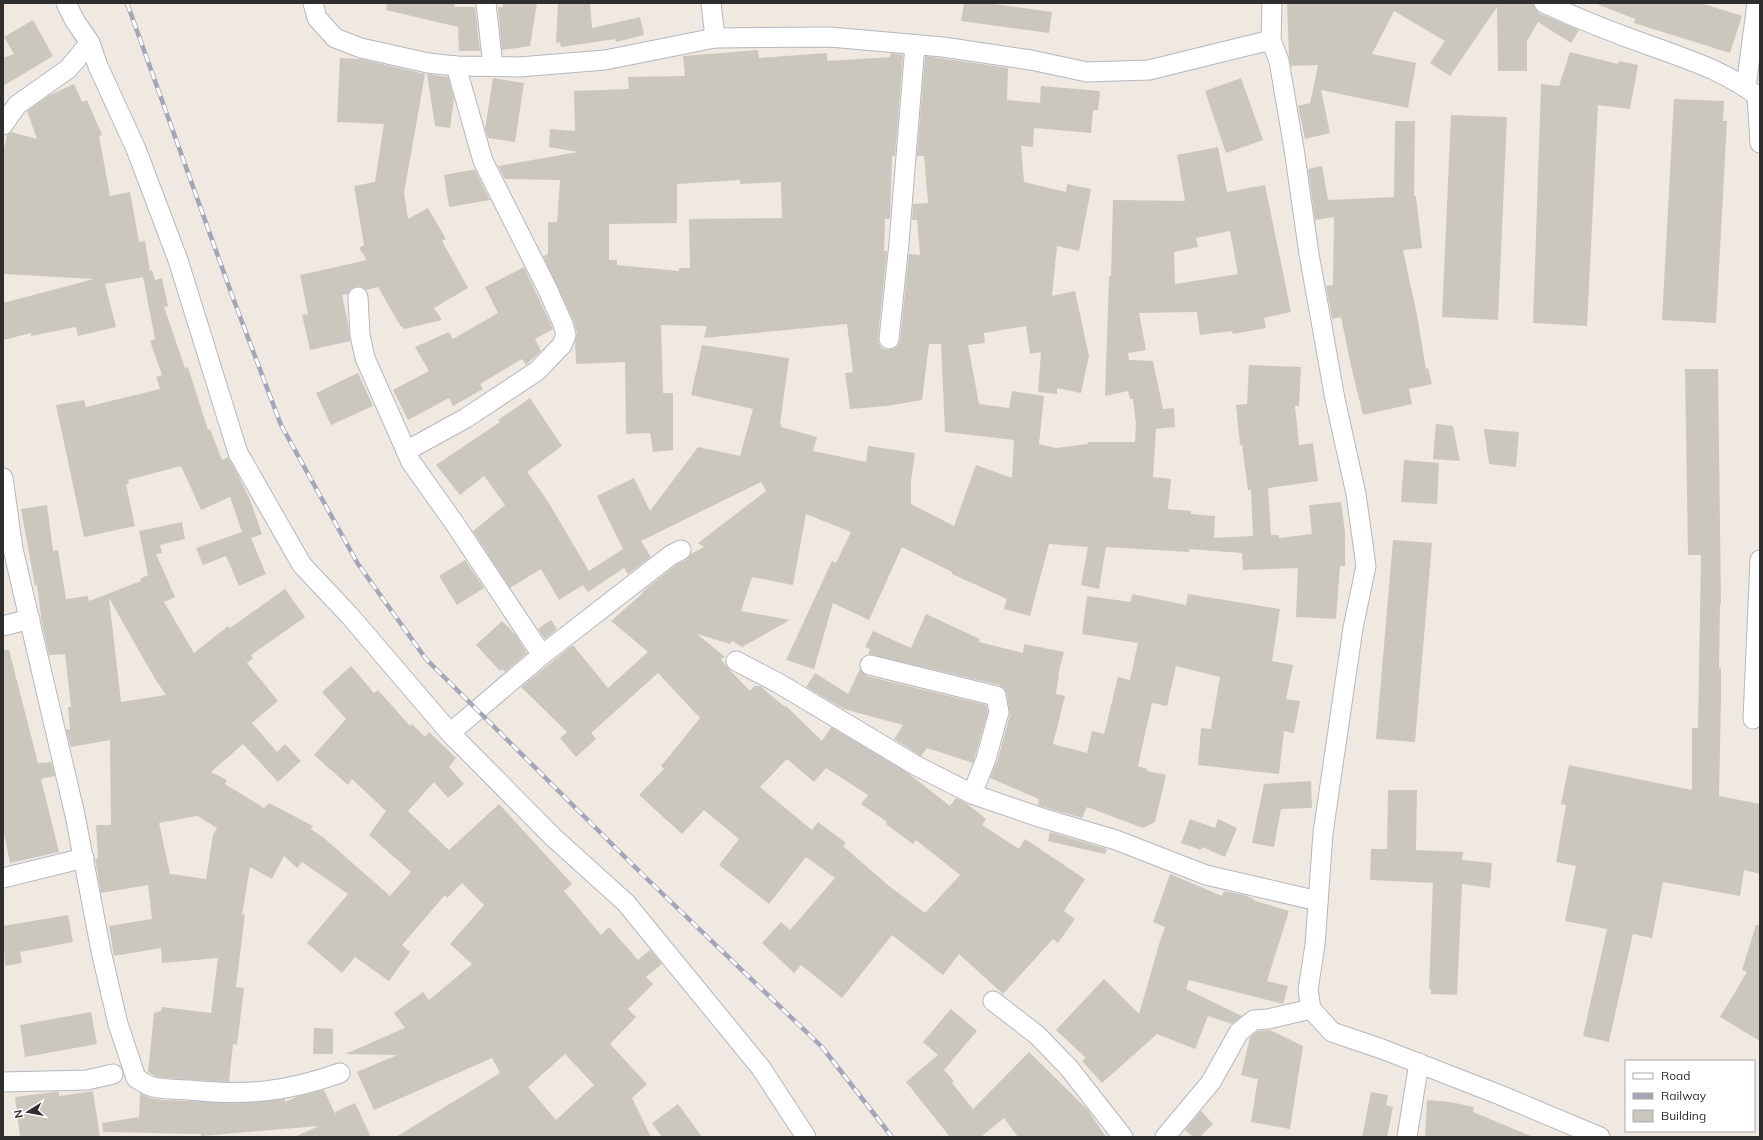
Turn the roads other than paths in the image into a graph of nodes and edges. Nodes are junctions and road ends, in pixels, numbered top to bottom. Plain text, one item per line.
1 (66, 3) edge
2 (313, 3) edge
3 (486, 3) edge
4 (711, 3) edge
5 (1272, 3) edge
6 (1544, 3) edge
7 (1757, 3) edge
8 (715, 38) junction
9 (1271, 40) junction
10 (90, 43) junction
11 (915, 45) junction
12 (456, 66) junction
13 (493, 66) junction
14 (1755, 94) edge
15 (3, 125) edge
16 (1760, 143) edge
17 (358, 297) dead end
18 (889, 339) dead end
19 (406, 451) junction
20 (3, 478) edge
21 (681, 550) dead end
22 (1760, 560) edge
23 (30, 619) junction
24 (3, 626) edge
25 (542, 656) junction
26 (736, 661) dead end
27 (870, 665) dead end
28 (1754, 719) dead end
29 (450, 733) junction
30 (972, 794) junction
31 (84, 858) junction
32 (3, 878) edge
33 (1318, 901) junction
34 (993, 1001) dead end
35 (1311, 1009) junction
36 (1419, 1063) junction
37 (340, 1073) dead end
38 (112, 1074) dead end
39 (3, 1082) edge
40 (806, 1137) edge
41 (1123, 1137) edge
42 (1165, 1137) edge
43 (1407, 1137) edge
44 (1600, 1137) edge

1 - 10 street
2 - 12 street
3 - 13 street
4 - 8 street
5 - 9 street
6 - 14 street
7 - 14 street
8 - 11 street
8 - 13 street
9 - 11 street
9 - 33 street
10 - 15 street
10 - 29 street
11 - 18 street
12 - 13 street
12 - 19 street
14 - 16 street
17 - 19 street
19 - 25 street
20 - 23 street
21 - 25 street
22 - 28 street
23 - 24 street
23 - 31 street
25 - 29 street
26 - 30 street
27 - 30 street
29 - 40 street
30 - 33 street
31 - 32 street
31 - 37 street
33 - 35 street
34 - 41 street
35 - 36 street
35 - 42 street
36 - 43 street
36 - 44 street
38 - 39 street

